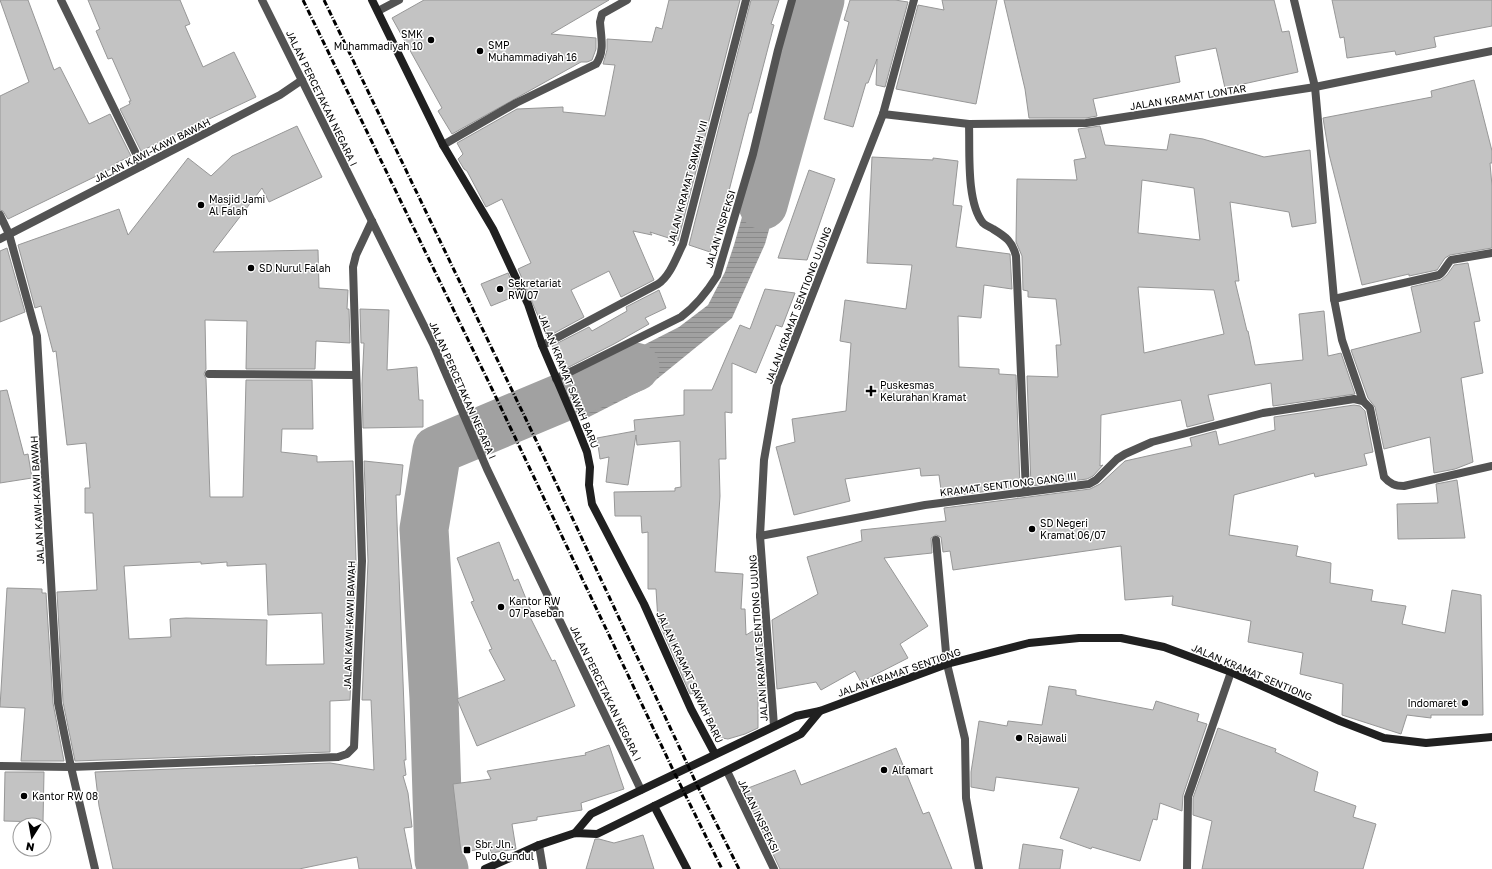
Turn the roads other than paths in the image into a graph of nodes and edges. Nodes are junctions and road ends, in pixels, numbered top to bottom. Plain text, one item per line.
1 (61, 0) edge
2 (262, 0) edge
3 (372, 0) edge
4 (399, 0) edge
5 (627, 0) edge
6 (746, 0) edge
7 (792, 0) edge
8 (914, 0) edge
9 (1294, 0) edge
10 (378, 11) junction
11 (1492, 51) edge
12 (302, 80) junction
13 (1315, 87) junction
14 (883, 114) junction
15 (970, 124) junction
16 (443, 145) junction
17 (142, 166) junction
18 (0, 215) edge
19 (372, 221) junction
20 (10, 234) junction
21 (0, 239) edge
22 (1492, 253) edge
23 (1334, 299) junction
24 (542, 345) junction
25 (209, 374) dead end
26 (356, 375) junction
27 (556, 379) junction
28 (1363, 401) junction
29 (1492, 466) edge
30 (1026, 492) junction
31 (760, 536) junction
32 (936, 540) dead end
33 (947, 664) junction
34 (1231, 672) junction
35 (820, 711) junction
36 (774, 726) junction
37 (1492, 737) edge
38 (715, 754) junction
39 (0, 766) edge
40 (71, 767) junction
41 (727, 771) junction
42 (642, 790) junction
43 (654, 806) junction
44 (575, 833) junction
45 (539, 845) junction
46 (95, 869) edge
47 (485, 869) edge
48 (543, 869) edge
49 (686, 869) edge
50 (774, 869) edge
51 (979, 869) edge
52 (1187, 869) edge

1 - 17 street
2 - 12 street, JALAN PERCETAKAN NEGARA I
3 - 10 street, JALAN KRAMAT SAWAH BARU
4 - 10 street
5 - 16 street
6 - 24 street, JALAN KRAMAT SAWAH VII
7 - 27 street, JALAN INSPEKSI
8 - 14 street, JALAN KRAMAT SENTIONG UJUNG
9 - 13 street
10 - 16 street, JALAN KRAMAT SAWAH BARU
11 - 13 street, JALAN KRAMAT LONTAR
12 - 17 street, JALAN KAWI-KAWI BAWAH
12 - 19 street, JALAN PERCETAKAN NEGARA I
13 - 15 street, JALAN KRAMAT LONTAR
13 - 23 street
14 - 15 street, JALAN KRAMAT LONTAR
14 - 31 street, JALAN KRAMAT SENTIONG UJUNG
15 - 30 street
16 - 24 street, JALAN KRAMAT SAWAH BARU
17 - 20 street, JALAN KAWI-KAWI BAWAH
18 - 20 street, JALAN KAWI-KAWI BAWAH
19 - 26 street, JALAN KAWI-KAWI BAWAH
19 - 42 street, JALAN PERCETAKAN NEGARA I
20 - 21 street, JALAN KAWI-KAWI BAWAH
20 - 40 street, JALAN KAWI-KAWI BAWAH
22 - 23 street
23 - 28 street
24 - 27 street, JALAN KRAMAT SAWAH BARU
25 - 26 street
26 - 40 street, JALAN KAWI-KAWI BAWAH
27 - 38 street, JALAN KRAMAT SAWAH BARU
28 - 29 street
28 - 30 street, KRAMAT SENTIONG GANG III
30 - 31 street, KRAMAT SENTIONG GANG III
31 - 36 street, JALAN KRAMAT SENTIONG UJUNG
32 - 33 street
33 - 34 street, JALAN KRAMAT SENTIONG
33 - 35 street, JALAN KRAMAT SENTIONG
33 - 51 street
34 - 37 street, JALAN KRAMAT SENTIONG
34 - 52 street
35 - 36 street, JALAN KRAMAT SENTIONG
35 - 41 street
36 - 38 street, JALAN KRAMAT SENTIONG
38 - 42 street, JALAN KRAMAT SENTIONG
39 - 40 street, JALAN KAWI-KAWI BAWAH
40 - 46 street, JALAN KAWI-KAWI BAWAH
41 - 43 street
41 - 50 street, JALAN INSPEKSI
42 - 44 street, JALAN KRAMAT SENTIONG
43 - 44 street
43 - 49 street
44 - 45 street
45 - 47 street
45 - 48 street

